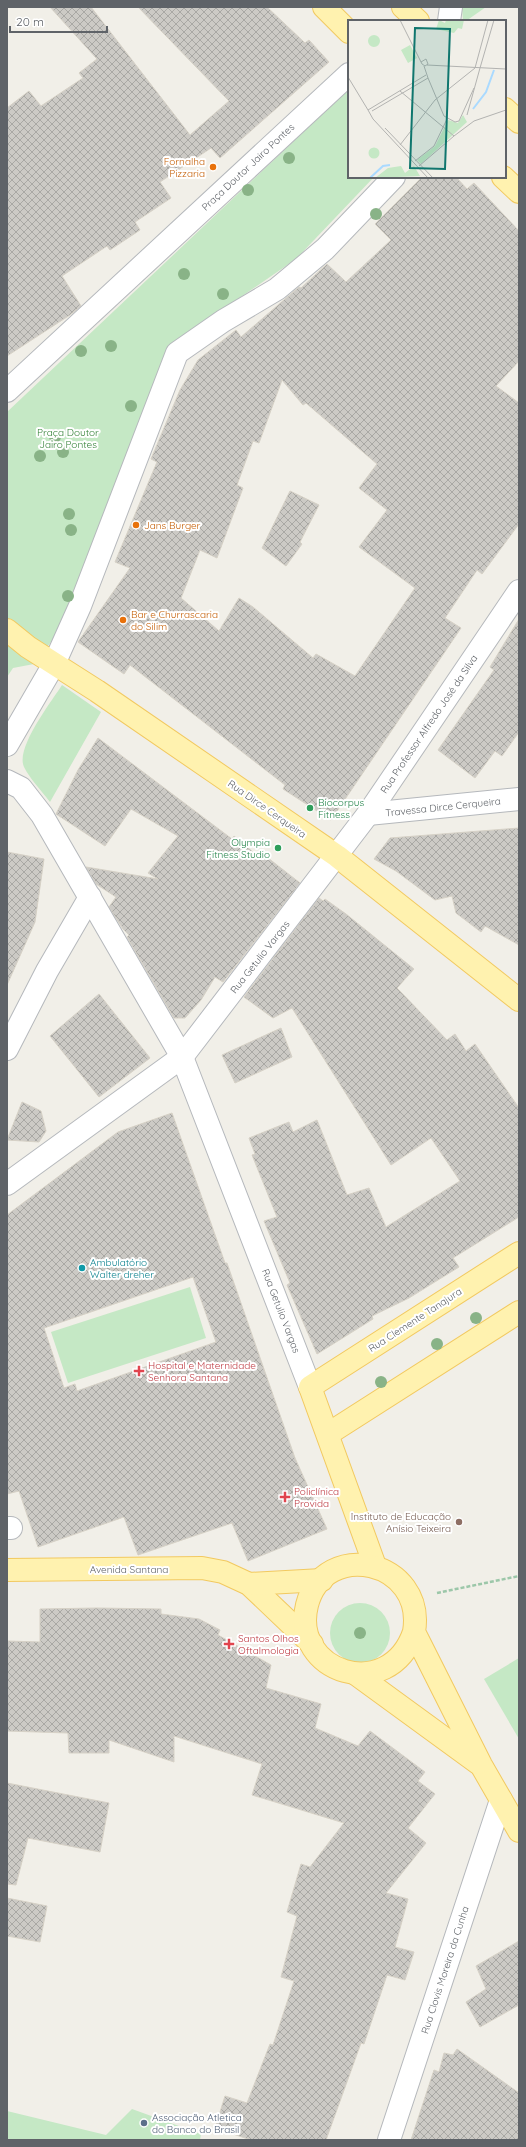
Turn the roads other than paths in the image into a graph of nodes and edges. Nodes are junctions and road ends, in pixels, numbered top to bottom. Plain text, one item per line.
1 (324, 7) edge
2 (403, 7) edge
3 (451, 7) edge
4 (417, 20) edge
5 (449, 20) edge
6 (348, 31) edge
7 (348, 75) edge
8 (506, 110) edge
9 (519, 122) edge
10 (393, 178) edge
11 (504, 178) edge
12 (519, 192) edge
13 (7, 391) edge
14 (519, 591) edge
15 (7, 630) edge
16 (54, 664) junction
17 (7, 745) edge
18 (7, 781) edge
19 (519, 799) edge
20 (368, 814) junction
21 (337, 856) junction
22 (90, 897) junction
23 (519, 1000) edge
24 (7, 1049) edge
25 (182, 1057) junction
26 (7, 1184) edge
27 (519, 1254) edge
28 (519, 1312) edge
29 (310, 1387) junction
30 (328, 1434) junction
31 (375, 1566) junction
32 (7, 1570) edge
33 (322, 1580) junction
34 (249, 1584) junction
35 (414, 1632) junction
36 (312, 1644) junction
37 (356, 1674) junction
38 (481, 1765) junction
39 (501, 1800) junction
40 (519, 1831) edge
41 (389, 2140) edge

1 - 6 main road
2 - 4 main road
3 - 5 street
7 - 13 street, Praça Doutor Jairo Pontes
8 - 9 main road
10 - 16 street
11 - 12 main road
14 - 20 street, Rua Professor Alfredo José da Silva
15 - 16 main road, Rua Dirce Cerqueira
16 - 17 street
16 - 21 main road, Rua Dirce Cerqueira
18 - 22 street, Rua Getulio Vargas
19 - 20 street, Travessa Dirce Cerqueira
20 - 21 street, Rua Professor Alfredo José da Silva
21 - 23 main road, Rua Dirce Cerqueira
21 - 25 street, Rua Getulio Vargas
22 - 24 street
22 - 25 street, Rua Getulio Vargas
25 - 26 street, Rua Getulio Vargas
25 - 29 street, Rua Getulio Vargas
27 - 29 main road, Rua Clemente Tanajura
28 - 30 main road
29 - 30 main road, Rua Getulio Vargas
30 - 31 main road, Rua Getulio Vargas
31 - 33 main road
31 - 35 main road
32 - 34 main road, Avenida Santana
33 - 34 main road, Avenida Santana
33 - 36 main road
34 - 36 main road, Avenida Santana
35 - 37 main road
35 - 38 main road
36 - 37 main road
37 - 38 main road
38 - 39 main road
39 - 40 main road
39 - 41 street, Rua Clovis Moreira da Cunha

